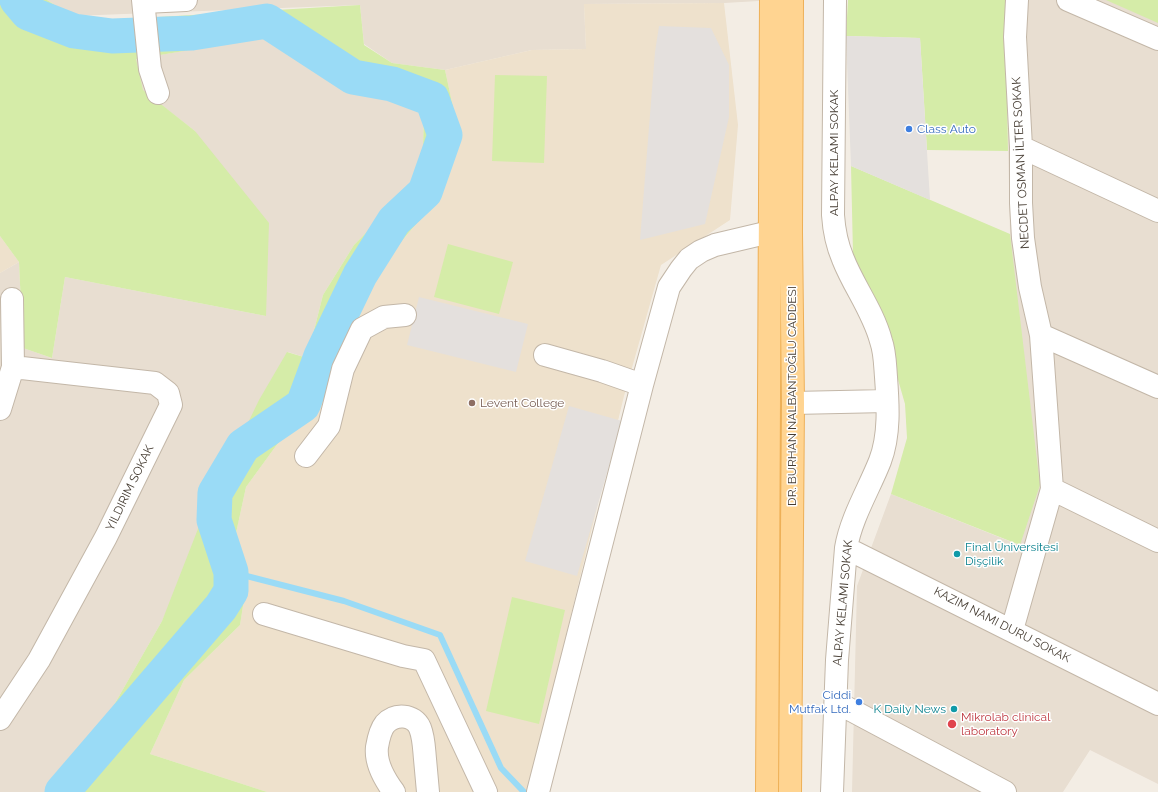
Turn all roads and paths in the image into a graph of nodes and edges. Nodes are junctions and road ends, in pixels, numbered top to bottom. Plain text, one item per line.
1 (186, 0) edge
2 (771, 0) edge
3 (792, 0) edge
4 (835, 0) edge
5 (1017, 0) edge
6 (1068, 0) edge
7 (144, 5) edge
8 (1158, 39) edge
9 (158, 93) dead end
10 (1021, 147) junction
11 (1158, 211) edge
12 (770, 232) junction
13 (12, 299) dead end
14 (406, 315) dead end
15 (1041, 335) junction
16 (545, 355) dead end
17 (13, 367) junction
18 (642, 385) junction
19 (1158, 387) edge
20 (887, 401) junction
21 (793, 404) junction
22 (0, 409) edge
23 (306, 456) dead end
24 (1052, 489) junction
25 (1158, 541) edge
26 (846, 548) junction
27 (264, 614) dead end
28 (1012, 630) junction
29 (836, 702) junction
30 (1158, 704) edge
31 (0, 719) edge
32 (539, 788) edge
33 (394, 792) edge
34 (428, 792) edge
35 (486, 792) edge
36 (767, 792) edge
37 (790, 792) edge
38 (832, 792) edge
39 (1005, 792) edge

1 - 7 street
2 - 12 main road, DR. BURHAN NALBANTOĞLU CADDESI
3 - 21 main road, DR. BURHAN NALBANTOĞLU CADDESI
4 - 20 street, ALPAY KELAMI SOKAK
5 - 10 street, NECDET OSMAN İLTER SOKAK
6 - 8 street
7 - 9 street
10 - 11 street
10 - 15 street, NECDET OSMAN İLTER SOKAK
12 - 18 street
12 - 36 main road, DR. BURHAN NALBANTOĞLU CADDESI
13 - 17 street
14 - 23 street
15 - 19 street
15 - 24 street, NECDET OSMAN İLTER SOKAK
16 - 18 street
17 - 22 street
17 - 31 street
18 - 32 street
20 - 21 street
20 - 26 street, ALPAY KELAMI SOKAK
21 - 37 main road, DR. BURHAN NALBANTOĞLU CADDESI
24 - 25 street
24 - 28 street, NECDET OSMAN İLTER SOKAK
26 - 28 street
26 - 29 street, ALPAY KELAMI SOKAK
27 - 35 street
28 - 30 street
29 - 38 street, ALPAY KELAMI SOKAK
29 - 39 street
33 - 34 street

